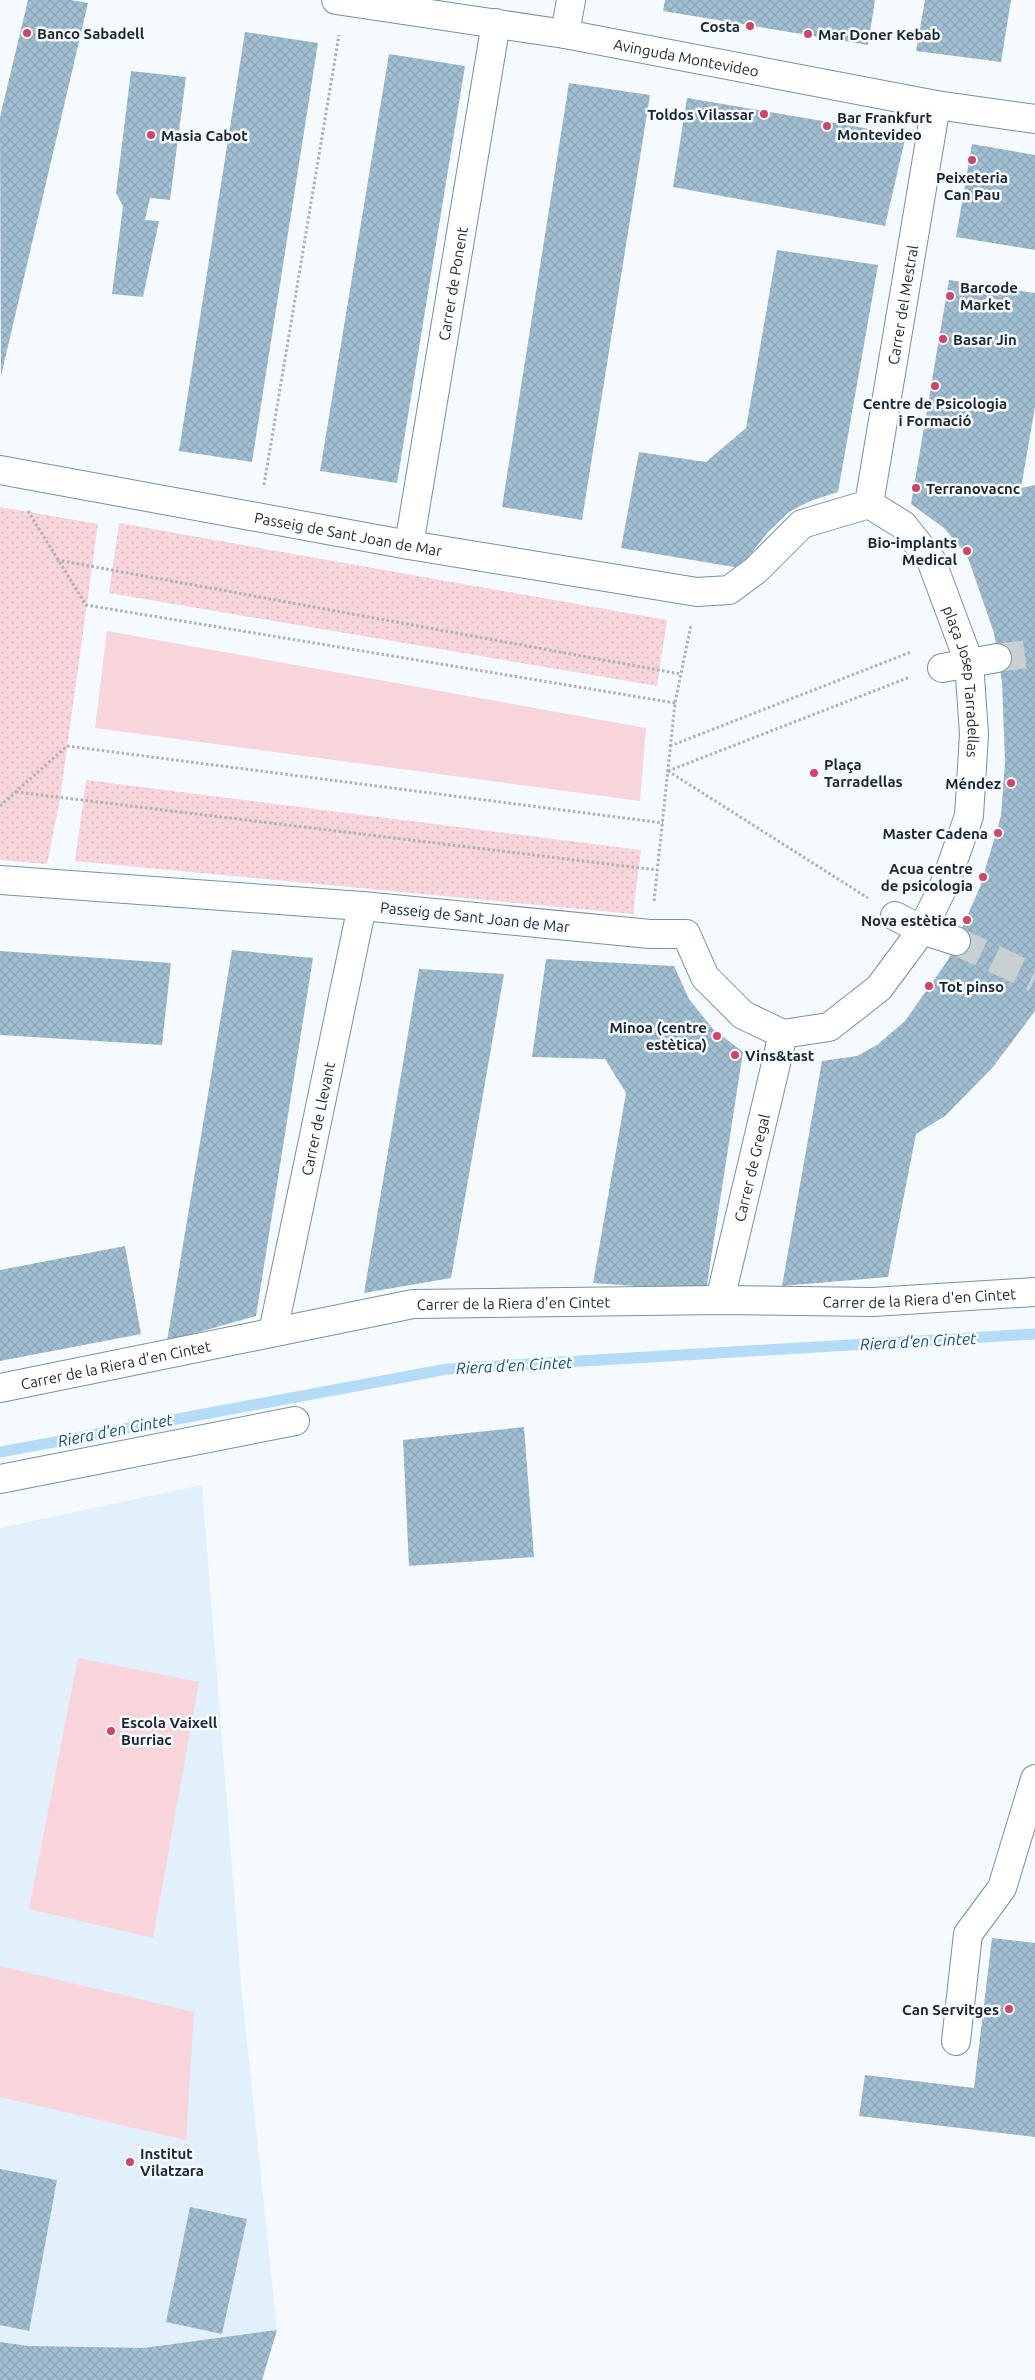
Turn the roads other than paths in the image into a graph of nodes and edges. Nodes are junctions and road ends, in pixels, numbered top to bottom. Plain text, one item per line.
1 (336, 0) edge
2 (571, 0) edge
3 (496, 23) junction
4 (565, 34) junction
5 (936, 105) junction
6 (1035, 118) edge
7 (2, 470) edge
8 (869, 504) junction
9 (409, 544) junction
10 (997, 658) tunnel mouth
11 (969, 662) junction
12 (942, 668) dead end
13 (0, 880) edge
14 (362, 906) junction
15 (895, 916) dead end
16 (922, 930) junction
17 (956, 942) tunnel mouth
18 (783, 1034) junction
19 (1035, 1292) edge
20 (720, 1300) junction
21 (273, 1332) junction
22 (0, 1388) edge
23 (295, 1421) dead end
24 (0, 1479) edge
25 (1035, 1779) edge
26 (956, 2041) dead end

1 - 3 street, Avinguda Montevideo
2 - 4 street
3 - 4 street, Avinguda Montevideo
3 - 9 street, Carrer de Ponent
4 - 5 street, Avinguda Montevideo
5 - 6 street, Avinguda Montevideo
5 - 8 street, Carrer del Mestral
7 - 9 street, Passeig de Sant Joan de Mar
8 - 9 street, Passeig de Sant Joan de Mar
8 - 11 street, plaça Josep Tarradellas
10 - 11 street
11 - 12 street
11 - 16 street, plaça Josep Tarradellas
13 - 14 street, Passeig de Sant Joan de Mar
14 - 18 street, Passeig de Sant Joan de Mar
14 - 21 street, Carrer de Llevant
15 - 16 street
16 - 17 street
16 - 18 street, plaça Josep Tarradellas
18 - 20 street, Carrer de Gregal
19 - 20 street, Carrer de la Riera d'en Cintet
20 - 21 street, Carrer de la Riera d'en Cintet
21 - 22 street, Carrer de la Riera d'en Cintet
23 - 24 street
25 - 26 street

